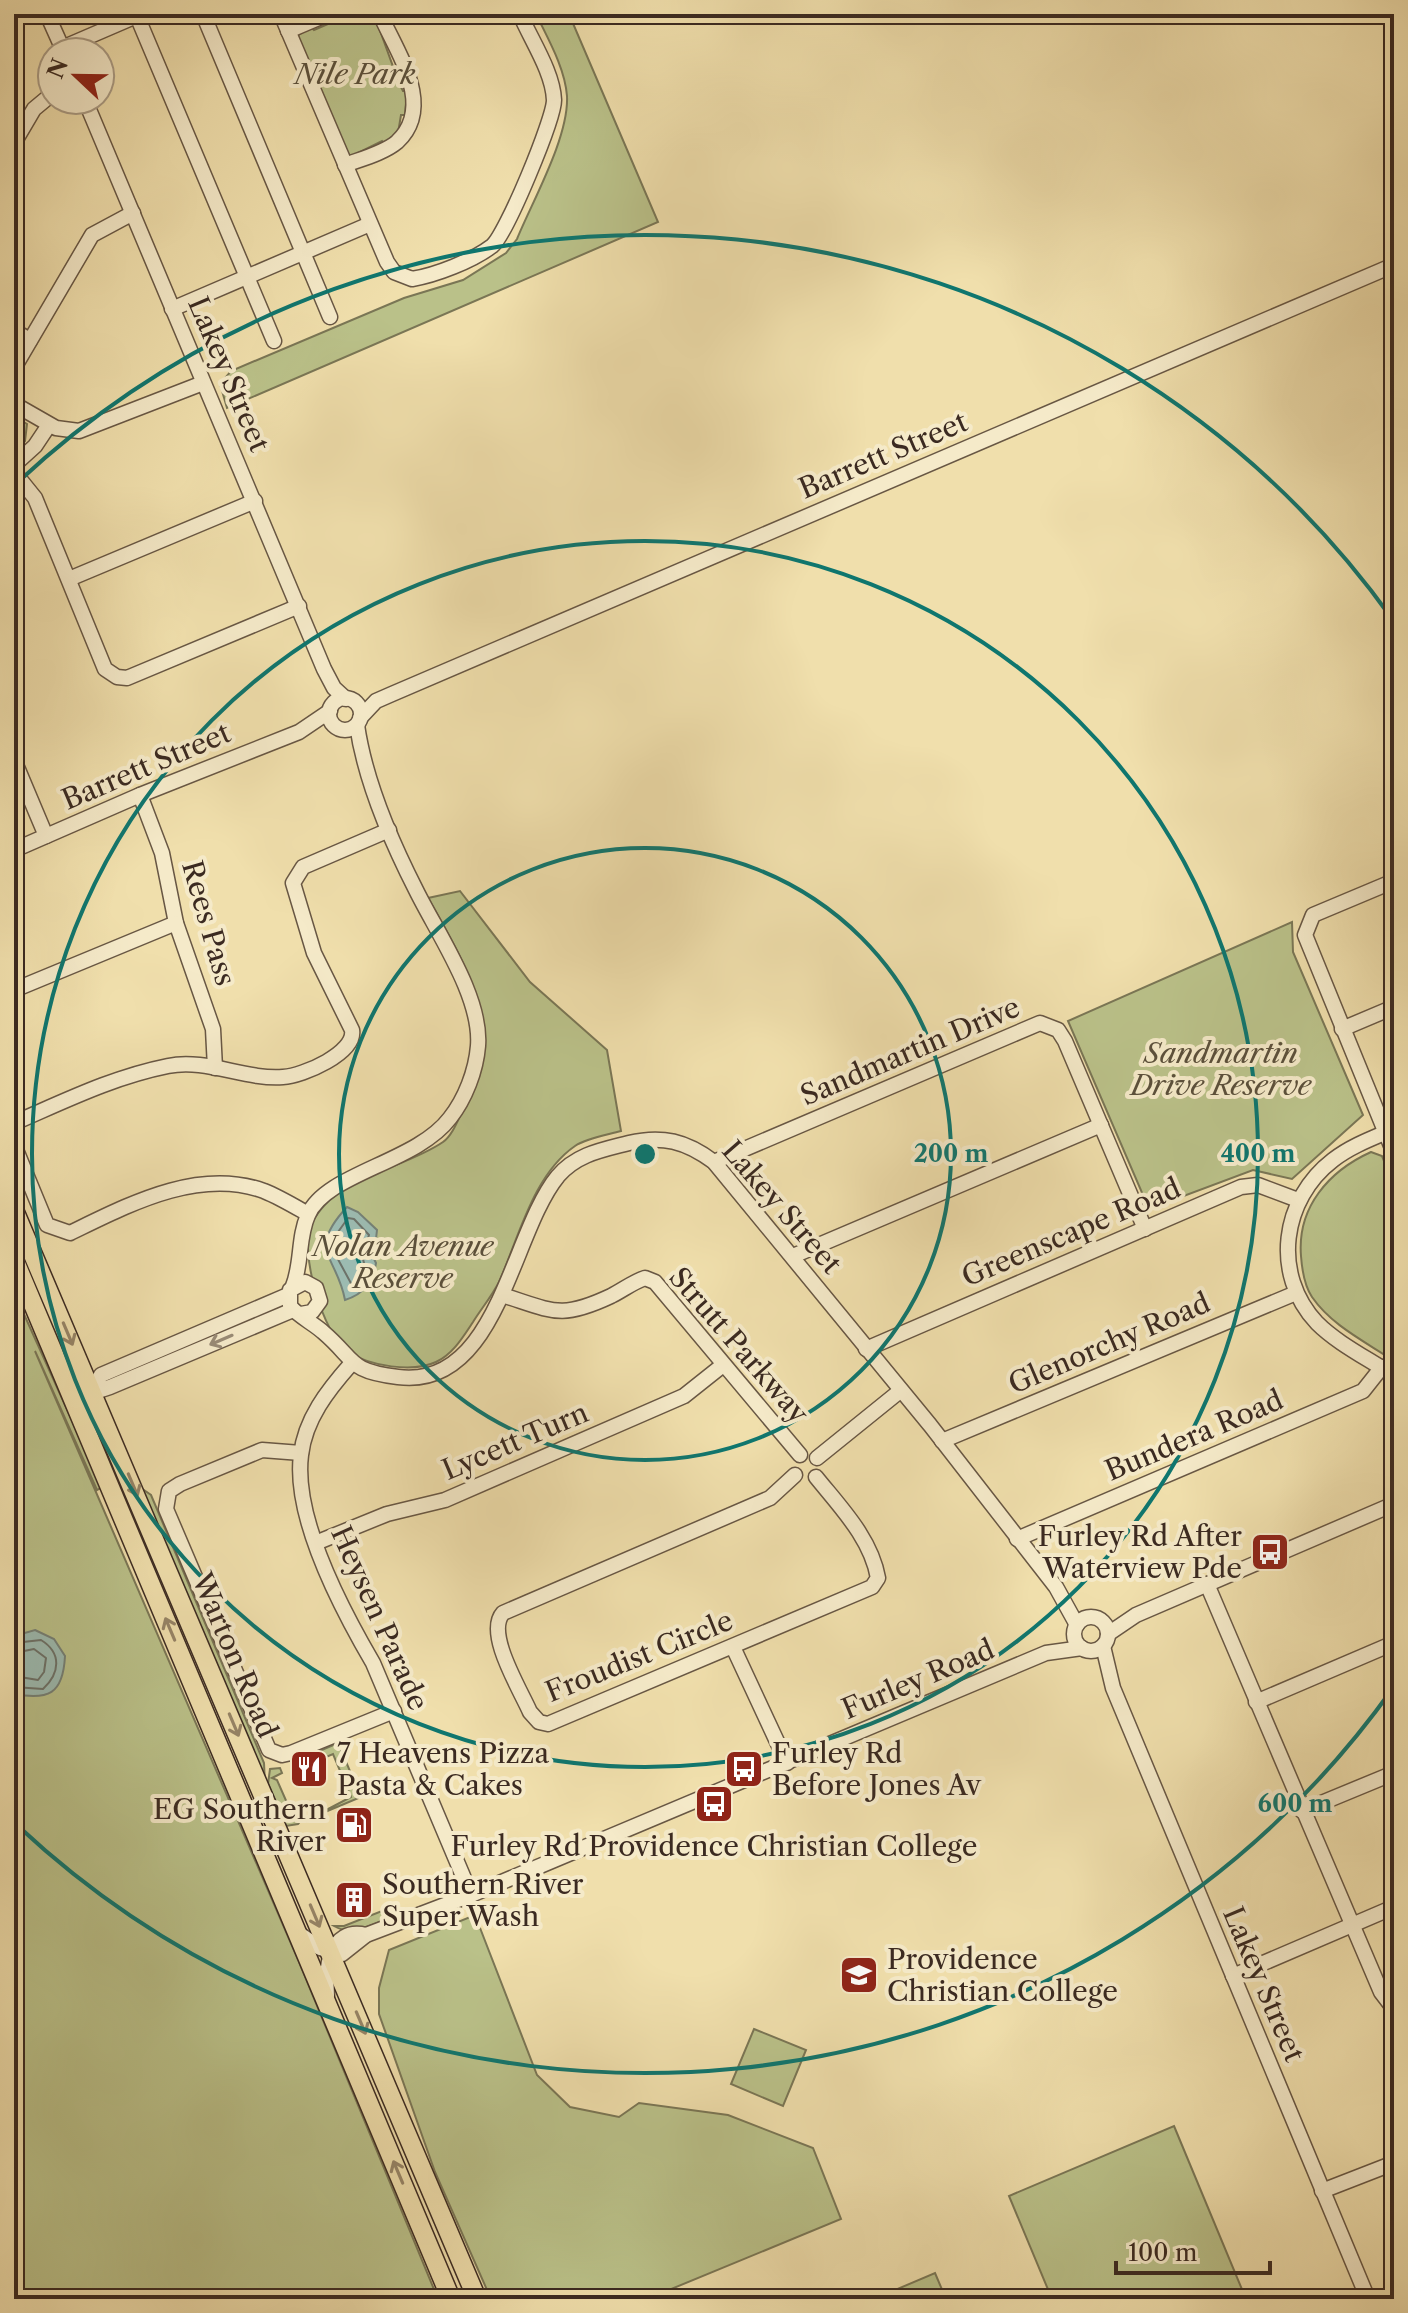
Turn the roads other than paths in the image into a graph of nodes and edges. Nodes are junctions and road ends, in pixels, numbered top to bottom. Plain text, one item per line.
1 (47, 14) edge
2 (203, 14) edge
3 (281, 14) edge
4 (328, 14) edge
5 (380, 14) edge
6 (520, 14) edge
7 (136, 15) edge
8 (288, 31) junction
9 (57, 36) edge
10 (92, 36) edge
11 (36, 107) edge
12 (92, 116) edge
13 (14, 143) edge
14 (345, 165) junction
15 (133, 213) junction
16 (370, 224) junction
17 (303, 253) junction
18 (1394, 265) edge
19 (247, 277) junction
20 (172, 309) junction
21 (330, 317) dead end
22 (14, 331) edge
23 (30, 340) junction
24 (274, 341) dead end
25 (14, 368) edge
26 (203, 383) junction
27 (14, 404) edge
28 (49, 425) junction
29 (14, 465) edge
30 (14, 472) edge
31 (255, 501) junction
32 (69, 579) junction
33 (299, 606) junction
34 (324, 669) junction
35 (392, 694) junction
36 (351, 700) junction
37 (334, 718) junction
38 (358, 722) junction
39 (360, 751) junction
40 (14, 760) edge
41 (140, 795) junction
42 (389, 830) junction
43 (46, 836) junction
44 (14, 850) edge
45 (1394, 881) edge
46 (176, 923) junction
47 (14, 990) edge
48 (1394, 1007) edge
49 (1342, 1029) junction
50 (215, 1068) junction
51 (14, 1123) edge
52 (1101, 1125) junction
53 (1390, 1131) edge
54 (14, 1145) edge
55 (1394, 1153) edge
56 (714, 1162) junction
57 (1298, 1200) junction
58 (16, 1214) edge
59 (308, 1214) junction
60 (1145, 1229) junction
61 (14, 1247) edge
62 (14, 1256) edge
63 (793, 1256) junction
64 (300, 1260) junction
65 (39, 1267) junction
66 (313, 1285) junction
67 (21, 1289) edge
68 (291, 1291) junction
69 (1296, 1293) junction
70 (502, 1295) junction
71 (319, 1304) junction
72 (297, 1312) junction
73 (327, 1335) junction
74 (866, 1349) junction
75 (351, 1364) junction
76 (723, 1365) junction
77 (59, 1366) junction
78 (1388, 1372) edge
79 (91, 1388) junction
80 (900, 1391) junction
81 (89, 1437) junction
82 (942, 1441) junction
83 (301, 1453) junction
84 (800, 1455) junction
85 (817, 1458) junction
86 (795, 1475) junction
87 (816, 1477) junction
88 (1394, 1504) edge
89 (1017, 1539) junction
90 (318, 1542) junction
91 (1207, 1584) junction
92 (1092, 1629) junction
93 (1394, 1643) edge
94 (733, 1647) junction
95 (1085, 1650) junction
96 (1046, 1653) junction
97 (1113, 1688) junction
98 (1256, 1702) junction
99 (394, 1711) junction
100 (783, 1765) junction
101 (1394, 1773) edge
102 (1302, 1811) junction
103 (471, 1895) junction
104 (1394, 1907) edge
105 (1352, 1925) junction
106 (298, 1933) junction
107 (330, 1952) junction
108 (1233, 1976) junction
109 (328, 2004) junction
110 (1394, 2009) edge
111 (413, 2146) junction
112 (1394, 2163) edge
113 (1322, 2191) junction
114 (428, 2244) junction
115 (451, 2299) edge
116 (477, 2299) edge
117 (1368, 2299) edge

1 - 9 street
2 - 17 street
3 - 8 street
4 - 8 street
5 - 14 street
6 - 16 street
7 - 10 street
7 - 19 street
8 - 14 street
11 - 13 street
12 - 15 street, Lakey Street
14 - 16 street
15 - 20 street, Lakey Street
15 - 23 street
16 - 17 street
17 - 19 street
17 - 21 street
18 - 35 street, Barrett Street
19 - 20 street
19 - 24 street
20 - 26 street, Lakey Street
22 - 23 street
23 - 25 street
26 - 28 street
26 - 31 street, Lakey Street
27 - 28 street
28 - 29 street
30 - 32 street
31 - 32 street
31 - 33 street, Lakey Street
32 - 33 street
33 - 34 street, Lakey Street
34 - 36 street, Lakey Street
34 - 37 street, Lakey Street
35 - 36 street, Barrett Street
35 - 38 street, Barrett Street
36 - 37 street
36 - 38 street, Lakey Street
37 - 38 street
37 - 39 street, Lakey Street
37 - 41 street, Barrett Street
38 - 39 street, Lakey Street
39 - 42 street, Lakey Street
40 - 43 street
41 - 43 street, Barrett Street
41 - 46 street, Rees Pass
42 - 50 street
42 - 59 street, Lakey Street
43 - 44 street, Barrett Street
45 - 49 street
46 - 47 street
46 - 50 street, Rees Pass
48 - 49 street
49 - 53 street
50 - 51 street
52 - 56 street, Sandmartin Drive
52 - 60 street, Sandmartin Drive
52 - 63 street
53 - 55 street
53 - 57 street
54 - 59 street
56 - 63 street, Lakey Street
56 - 70 street, Lakey Street
57 - 60 street, Greenscape Road
57 - 69 street
58 - 61 street
58 - 65 main road, Warton Road
59 - 64 street
60 - 74 street, Greenscape Road
62 - 65 street
62 - 67 main road, Warton Road
63 - 74 street, Lakey Street
64 - 66 street
64 - 68 street
65 -> 79 main road, Warton Road
66 - 68 street
66 - 71 street
67 - 77 main road, Warton Road
68 - 72 street
68 - 79 street
69 - 78 street
69 - 82 street, Glenorchy Road
70 - 75 street, Lakey Street
70 - 76 street, Strutt Parkway
71 - 72 street
71 - 73 street
72 - 73 street
72 -> 79 street
73 - 75 street
74 - 80 street, Lakey Street
75 - 83 street, Heysen Parade
76 - 84 street, Strutt Parkway
76 - 90 street, Lycett Turn
77 - 79 street
77 - 81 main road, Warton Road
78 - 89 street, Bundera Road
79 - 81 street
79 -> 107 main road, Warton Road
80 - 82 street, Lakey Street
80 - 85 street
106 -> 81 main road, Warton Road
82 - 89 street, Lakey Street
83 - 90 street, Heysen Parade
83 - 99 street
84 - 85 street
84 - 86 street
85 - 87 street
86 - 87 street
86 - 94 street, Froudist Circle
87 - 94 street, Froudist Circle
88 - 91 street
89 - 92 street, Lakey Street
90 - 99 street, Heysen Parade
91 - 92 street
91 - 98 street
92 - 95 street
92 - 95 street, Lakey Street
92 - 96 street, Furley Road
92 - 97 street, Lakey Street
93 - 98 street
94 - 100 street
95 - 96 street, Furley Road
95 - 97 street, Lakey Street
96 - 100 street, Furley Road
97 - 108 street, Lakey Street
98 - 102 street
99 - 103 street, Heysen Parade
100 - 103 street, Furley Road
101 - 102 street
102 - 105 street
103 - 107 street, Furley Road
104 - 105 street
105 - 108 street
105 - 110 street
106 - 107 street
106 - 109 main road, Warton Road
107 - 109 street
107 -> 111 main road, Warton Road
108 - 113 street, Lakey Street
114 -> 109 main road, Warton Road
111 - 114 main road
111 - 116 main road, Warton Road
112 - 113 street
113 - 117 street, Lakey Street
114 - 115 main road, Warton Road

